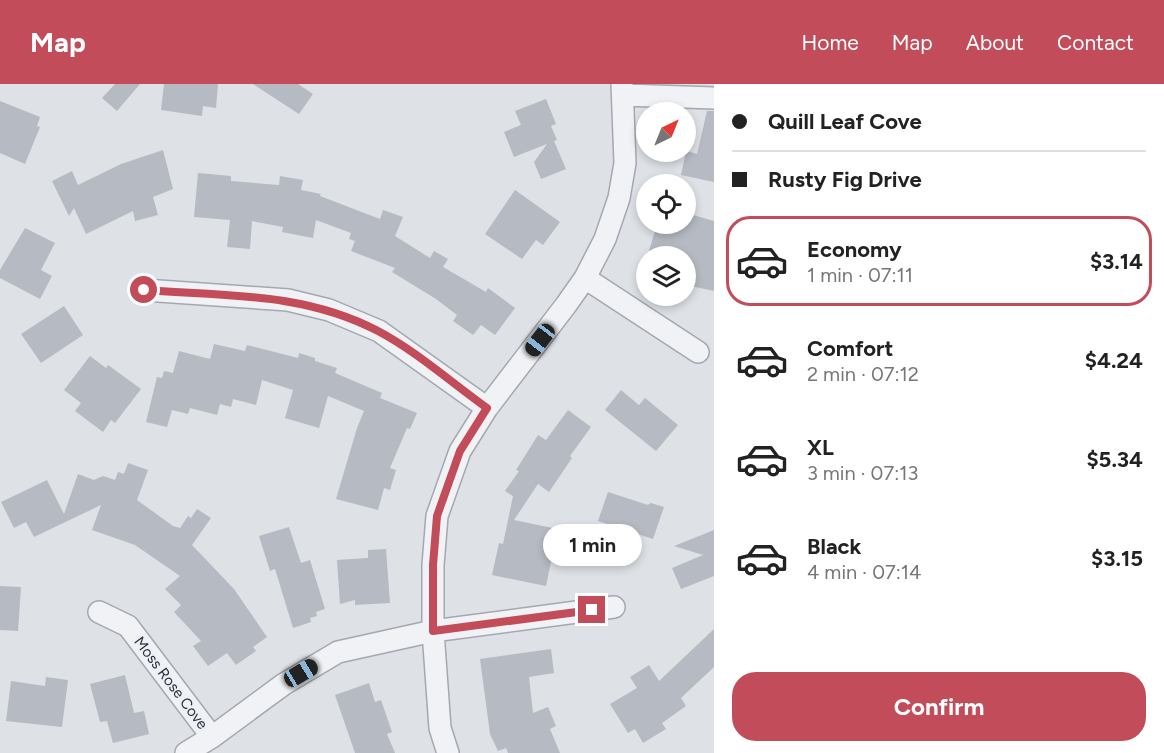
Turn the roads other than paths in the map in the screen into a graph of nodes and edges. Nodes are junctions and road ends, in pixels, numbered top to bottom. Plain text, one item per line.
1 (623, 90) edge
2 (714, 98) edge
3 (585, 278) junction
4 (144, 290) dead end
5 (698, 352) dead end
6 (487, 408) junction
7 (614, 607) dead end
8 (99, 612) dead end
9 (433, 631) junction
10 (212, 737) junction
11 (186, 753) edge
12 (448, 753) edge

1 - 2 street
1 - 3 street
3 - 5 street
3 - 6 street
4 - 6 street
6 - 9 street
7 - 9 street
8 - 10 street, Moss Rose Cove
9 - 10 street
9 - 12 street
10 - 11 street

